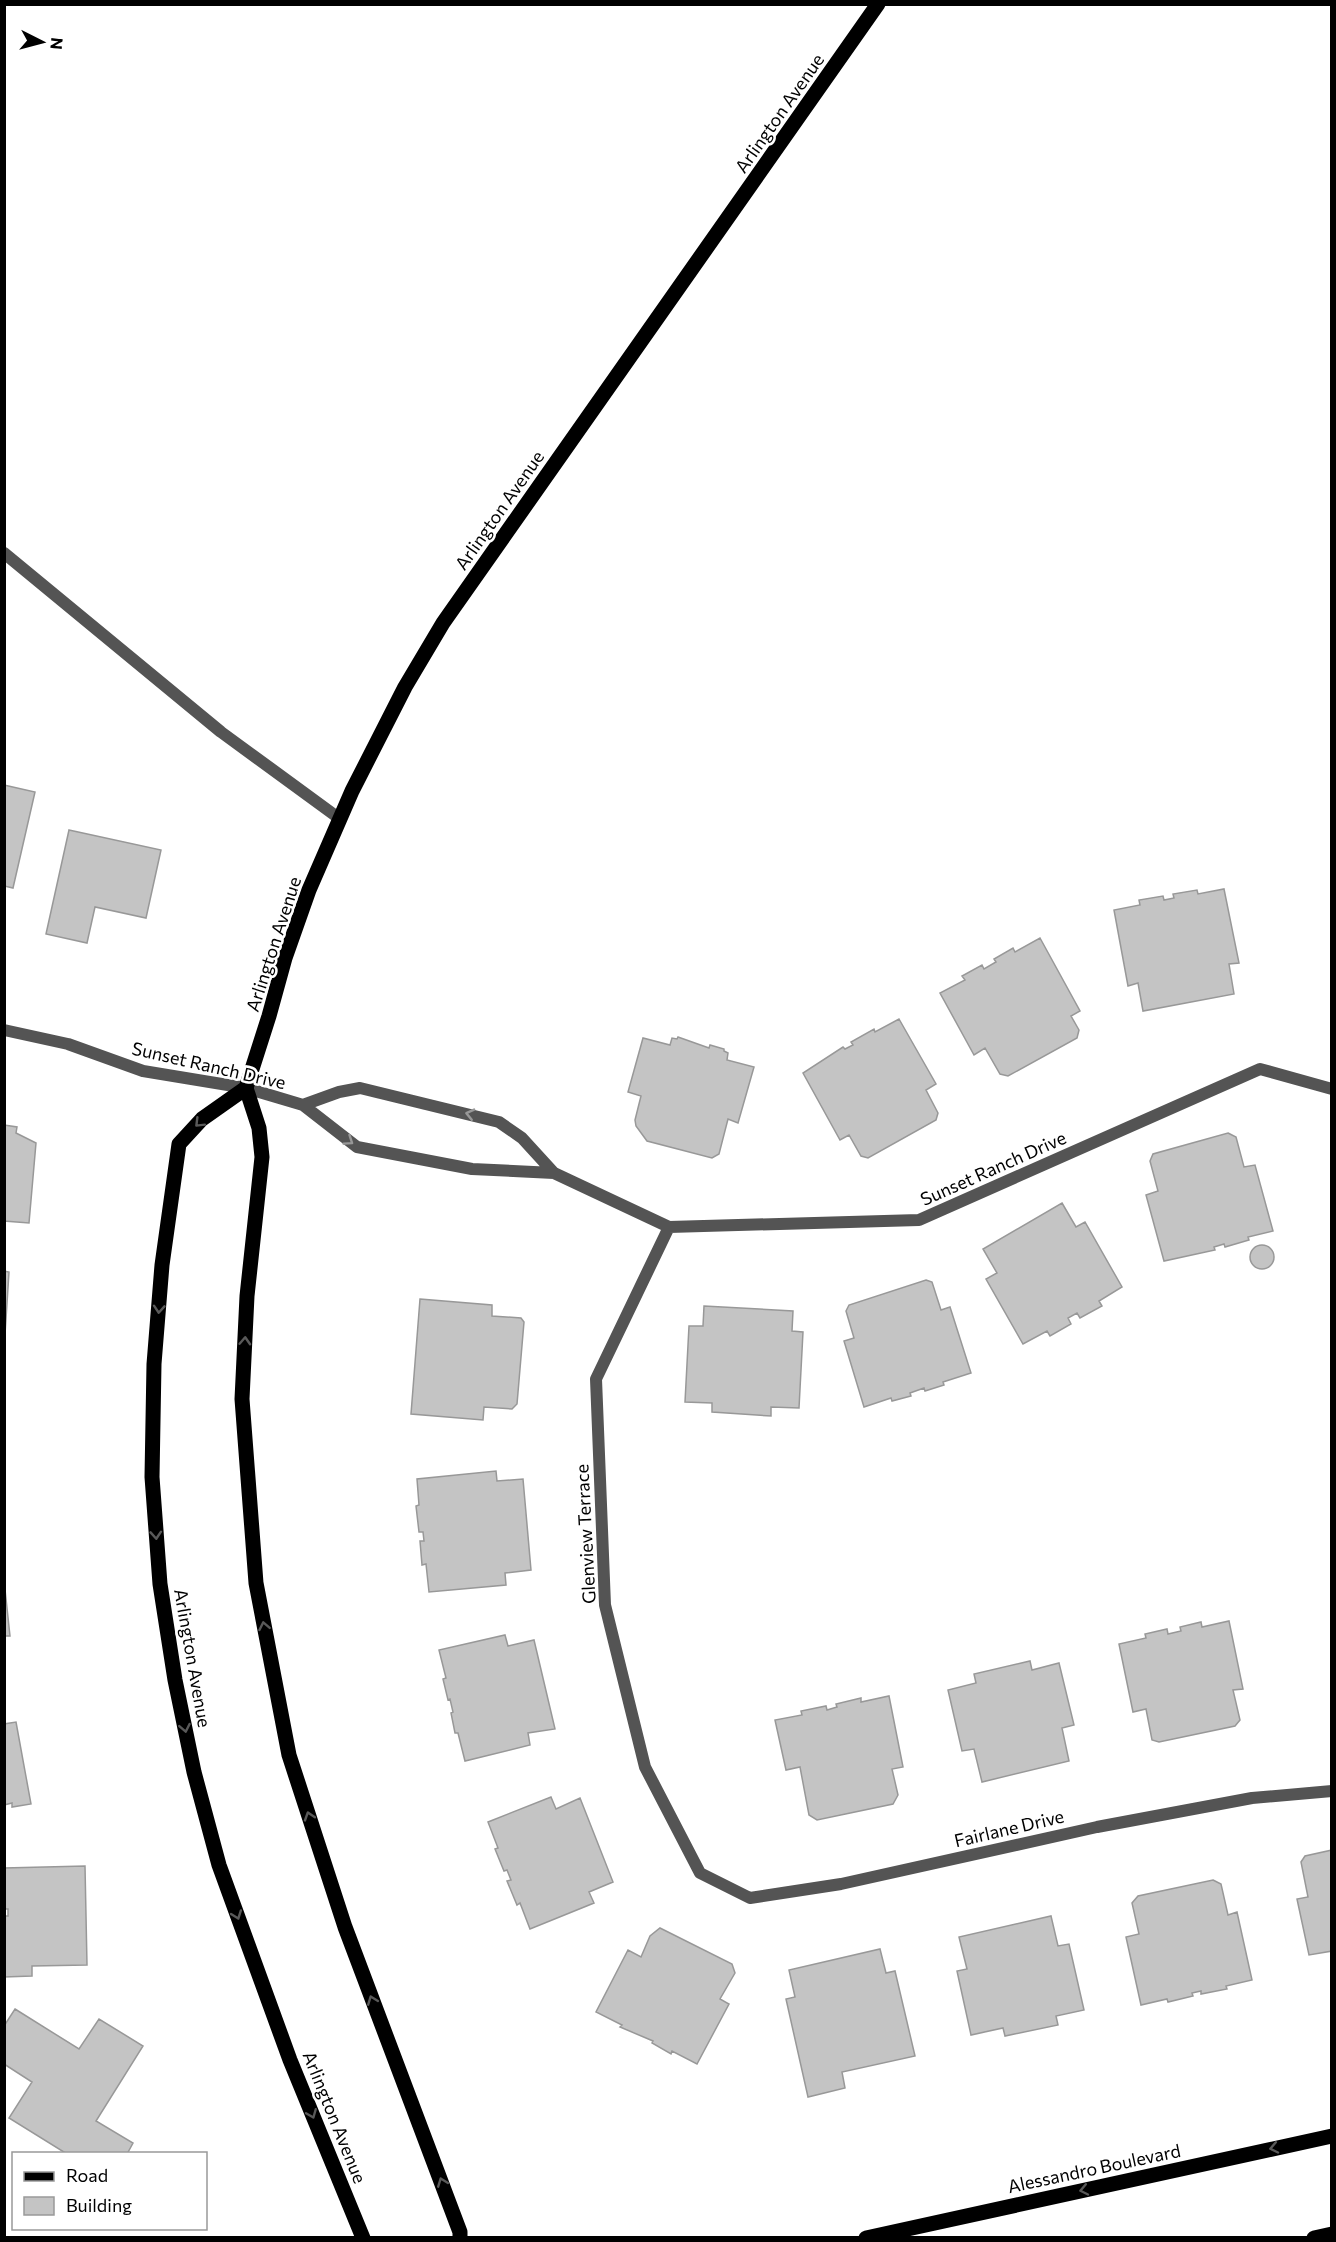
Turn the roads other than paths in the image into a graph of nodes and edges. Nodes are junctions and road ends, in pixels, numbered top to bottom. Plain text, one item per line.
1 (878, 4) edge
2 (4, 553) edge
3 (340, 819) junction
4 (4, 1030) edge
5 (246, 1088) junction
6 (1332, 1089) edge
7 (303, 1105) junction
8 (554, 1173) junction
9 (669, 1227) junction
10 (1332, 1791) edge
11 (700, 1873) joint
12 (1332, 2136) edge
13 (1332, 2234) edge
14 (363, 2238) edge
15 (460, 2238) edge
16 (866, 2238) edge
17 (1314, 2238) edge

1 - 3 main road, Arlington Avenue
2 - 3 street
3 - 5 main road, Arlington Avenue
4 - 5 street, Sunset Ranch Drive
5 - 7 street, Sunset Ranch Drive
5 -> 14 main road, Arlington Avenue
15 -> 5 main road
6 - 9 street, Sunset Ranch Drive
7 -> 8 street, Sunset Ranch Drive
8 -> 7 street, Sunset Ranch Drive
8 - 9 street, Sunset Ranch Drive
9 - 11 street, Glenview Terrace
10 - 11 street, Fairlane Drive
12 -> 16 main road, Alessandro Boulevard
13 - 17 main road

